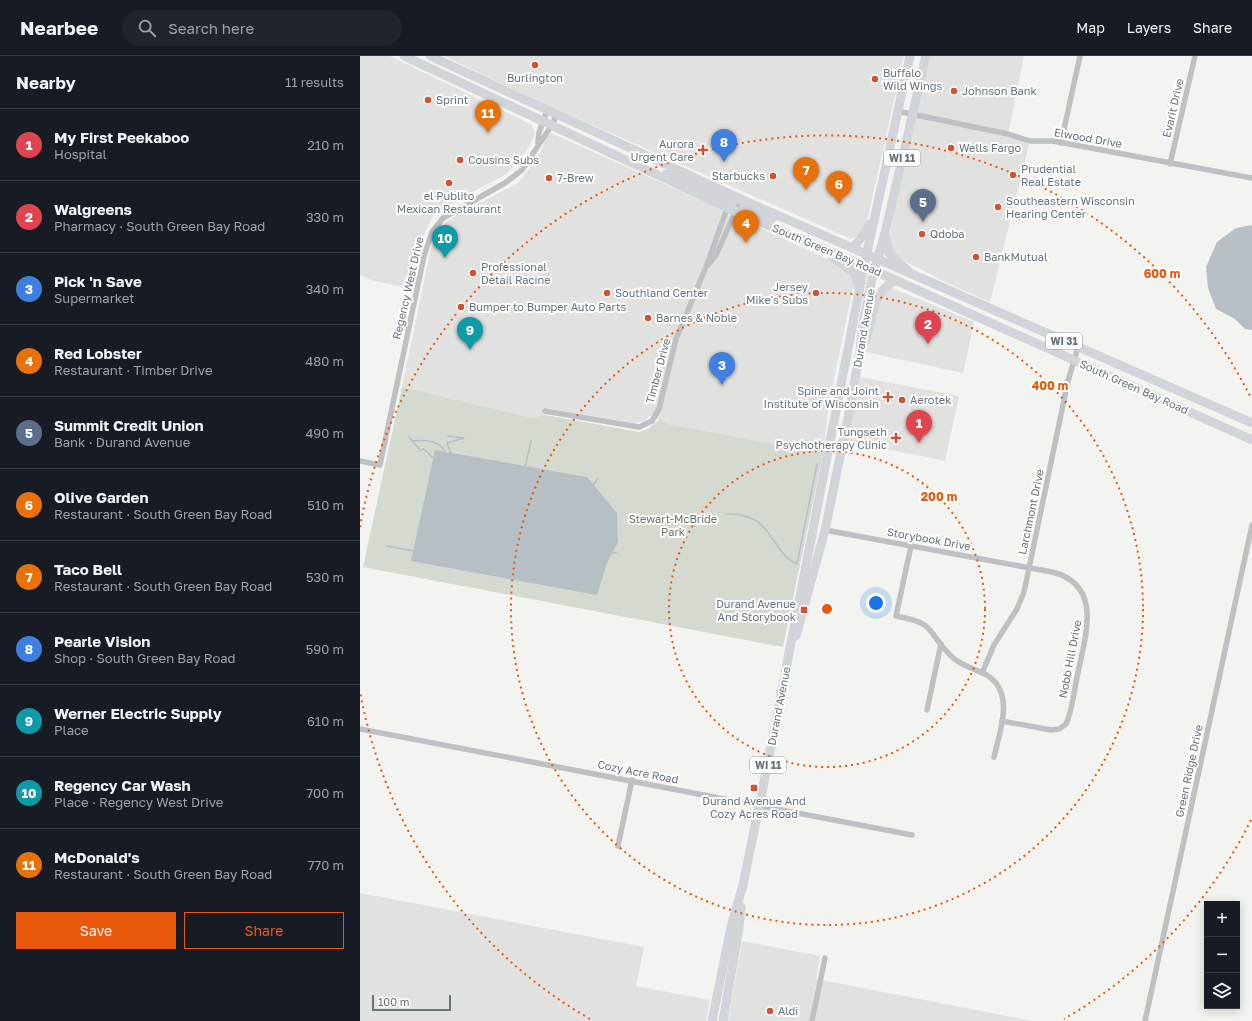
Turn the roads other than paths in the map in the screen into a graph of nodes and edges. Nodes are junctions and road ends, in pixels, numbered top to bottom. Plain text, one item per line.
1 (404, 56) edge
2 (430, 56) edge
3 (910, 56) edge
4 (926, 56) edge
5 (1080, 56) edge
6 (1195, 56) edge
7 (414, 61) junction
8 (484, 81) junction
9 (897, 111) junction
10 (912, 114) junction
11 (545, 116) junction
12 (554, 121) junction
13 (1061, 143) junction
14 (538, 144) junction
15 (1170, 164) junction
16 (1252, 178) edge
17 (734, 203) junction
18 (875, 214) junction
19 (885, 233) junction
20 (814, 245) junction
21 (852, 248) junction
22 (867, 255) junction
23 (876, 259) junction
24 (864, 266) junction
25 (874, 270) junction
26 (912, 275) junction
27 (895, 280) junction
28 (859, 293) junction
29 (1078, 347) junction
30 (860, 352) junction
31 (1074, 361) junction
32 (837, 405) junction
33 (545, 411) dead end
34 (849, 413) junction
35 (1252, 423) edge
36 (832, 436) junction
37 (1252, 440) edge
38 (842, 449) junction
39 (360, 461) edge
40 (1252, 525) edge
41 (824, 530) junction
42 (911, 546) junction
43 (1029, 568) junction
44 (792, 644) junction
45 (941, 644) junction
46 (982, 673) junction
47 (927, 710) dead end
48 (1002, 721) junction
49 (360, 729) edge
50 (994, 757) dead end
51 (632, 780) junction
52 (759, 805) junction
53 (912, 835) dead end
54 (618, 846) dead end
55 (743, 885) junction
56 (825, 958) dead end
57 (715, 1008) junction
58 (712, 1021) edge
59 (717, 1021) edge
60 (723, 1021) edge
61 (812, 1021) edge
62 (1145, 1021) edge

1 - 7 main road
2 - 8 main road
3 - 9 main road, Durand Avenue / WI 11
4 - 10 main road, Durand Avenue / WI 11
5 - 13 street
6 - 15 street, Evarit Drive
7 - 8 main road
7 - 11 main road
8 - 11 main road
9 - 10 street, Elwood Drive
9 - 18 main road, Durand Avenue / WI 11
10 - 13 street, Elwood Drive
10 - 19 main road, Durand Avenue / WI 11
11 - 12 main road
11 - 14 street, Regency West Drive
12 - 14 street, Regency West Drive
12 - 17 main road, South Green Bay Road / WI 31
12 - 17 main road, South Green Bay Road / WI 31
13 - 15 street, Elwood Drive
14 - 39 street, Regency West Drive
15 - 16 street, Elwood Drive
17 - 20 main road, South Green Bay Road / WI 31
17 - 21 main road, South Green Bay Road / WI 31
17 - 33 street, Timber Drive
18 - 21 main road
18 - 22 main road, Durand Avenue / WI 11
19 - 23 main road, Durand Avenue / WI 11
19 - 26 main road
20 - 24 main road, South Green Bay Road / WI 31
20 - 28 main road
21 - 22 main road, South Green Bay Road / WI 31
22 - 23 main road, South Green Bay Road / WI 31
22 - 24 main road, Durand Avenue / WI 11
23 - 25 main road, Durand Avenue / WI 11
23 - 26 main road, South Green Bay Road / WI 31
24 - 25 main road, South Green Bay Road / WI 31
24 - 28 main road, Durand Avenue / WI 11
25 - 27 main road, South Green Bay Road / WI 31
25 - 30 main road, Durand Avenue / WI 11
26 - 29 main road, South Green Bay Road / WI 31
27 - 30 main road
27 - 31 main road, South Green Bay Road / WI 31
28 - 32 main road, Durand Avenue / WI 11
29 - 31 street, Larchmont Drive
29 - 35 main road, South Green Bay Road / WI 31
30 - 34 main road, Durand Avenue / WI 11
31 - 37 main road, South Green Bay Road / WI 31
31 - 43 street, Larchmont Drive
32 - 34 main road
32 - 36 main road, Durand Avenue / WI 11
34 - 38 main road, Durand Avenue / WI 11
36 - 38 main road
36 - 44 main road, Durand Avenue / WI 11
38 - 41 main road, Durand Avenue / WI 11
40 - 62 street, Green Ridge Drive
41 - 42 street, Storybook Drive
41 - 44 main road, Durand Avenue / WI 11
42 - 43 street, Storybook Drive
42 - 45 street
43 - 46 street, Larchmont Drive
43 - 48 street, Nobb Hill Drive
44 - 52 main road, Durand Avenue / WI 11
45 - 46 street
45 - 47 street
46 - 48 street
48 - 50 street
49 - 51 street, Cozy Acre Road
51 - 52 street, Cozy Acre Road
51 - 54 street
52 - 53 street, Cozy Acre Road
52 - 55 main road, Durand Avenue / WI 11
55 - 57 main road, Durand Avenue / WI 11
55 - 60 main road, Durand Avenue / WI 11
56 - 61 street
57 - 58 main road, Durand Avenue / WI 11
57 - 59 main road

